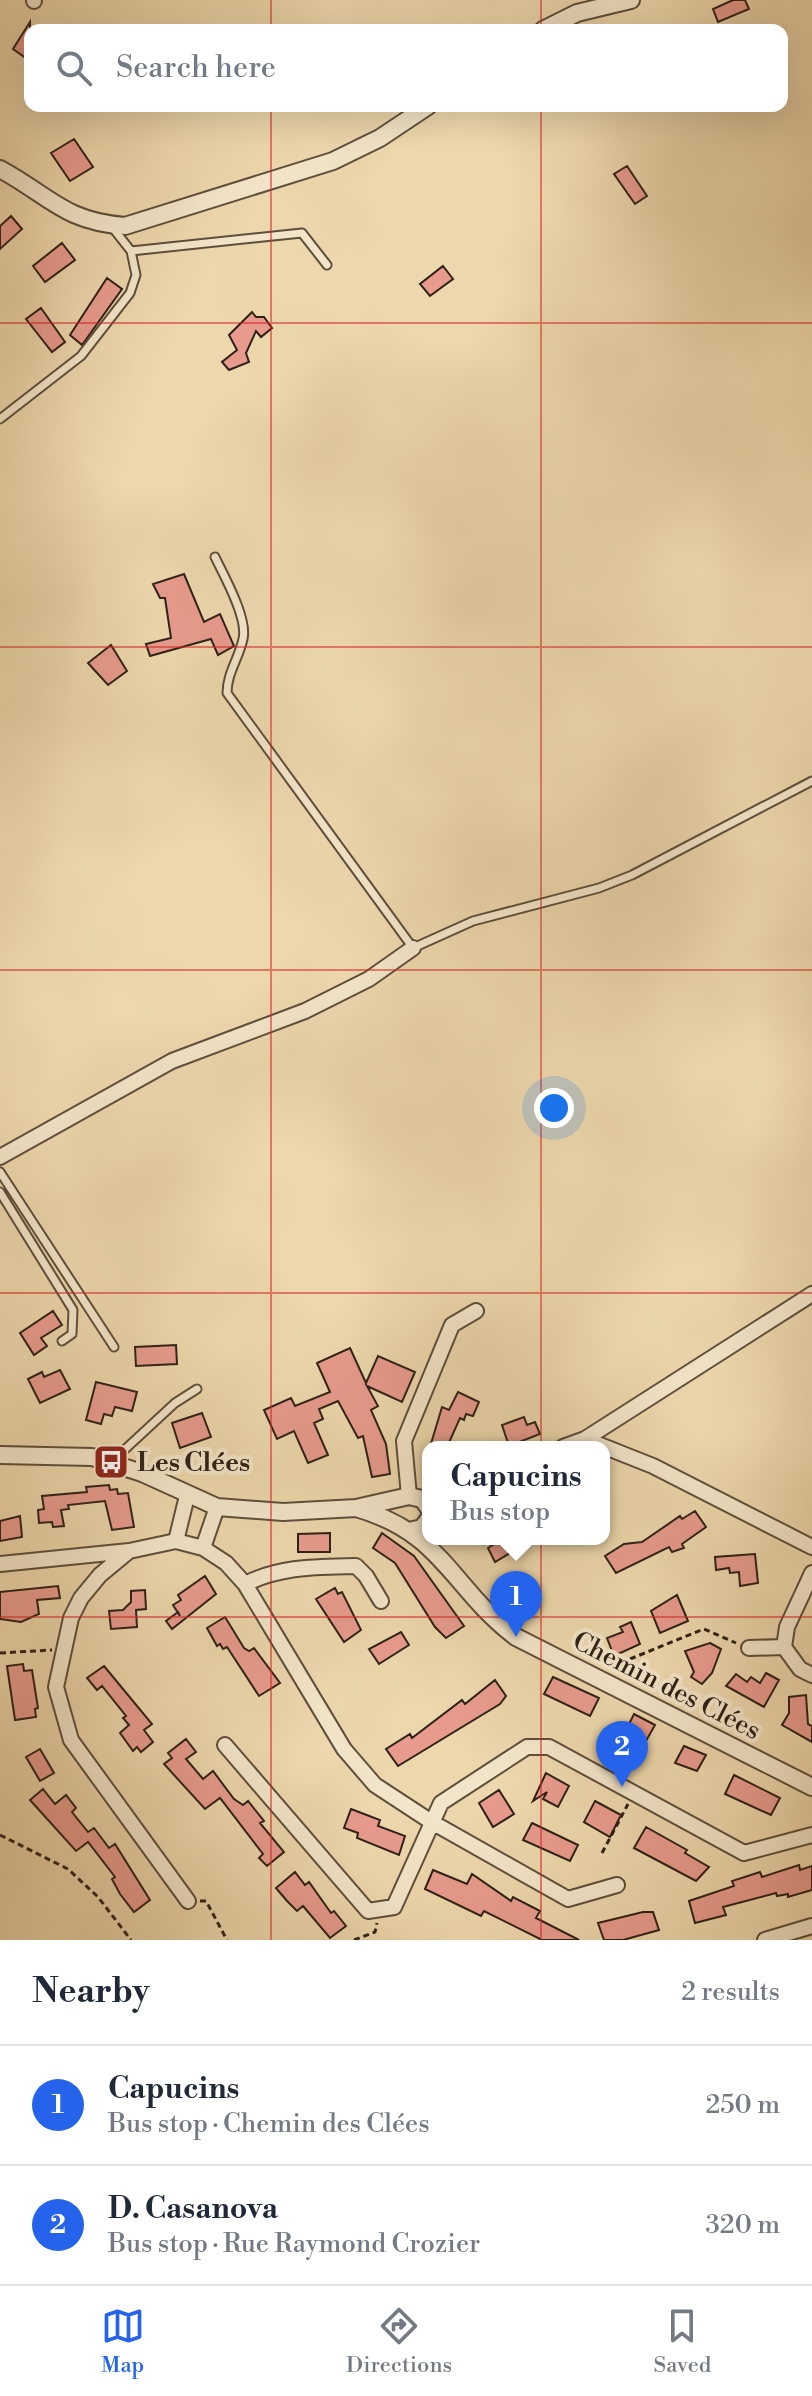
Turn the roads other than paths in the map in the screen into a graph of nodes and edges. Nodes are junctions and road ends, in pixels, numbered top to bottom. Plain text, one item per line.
1 (631, 0) edge
2 (555, 24) edge
3 (419, 112) edge
4 (0, 169) edge
5 (111, 225) junction
6 (131, 251) junction
7 (327, 265) dead end
8 (0, 419) edge
9 (215, 557) dead end
10 (812, 781) edge
11 (413, 948) junction
12 (0, 1157) edge
13 (0, 1172) edge
14 (0, 1192) edge
15 (812, 1294) edge
16 (476, 1311) dead end
17 (62, 1341) dead end
18 (114, 1347) dead end
19 (197, 1389) dead end
20 (585, 1439) junction
21 (580, 1441) edge
22 (590, 1441) edge
23 (610, 1449) edge
24 (0, 1455) edge
25 (117, 1464) junction
26 (187, 1496) junction
27 (217, 1507) junction
28 (356, 1508) junction
29 (422, 1511) edge
30 (422, 1515) edge
31 (422, 1515) edge
32 (422, 1516) edge
33 (422, 1516) edge
34 (403, 1527) junction
35 (176, 1541) junction
36 (442, 1545) edge
37 (812, 1547) edge
38 (203, 1548) junction
39 (129, 1551) junction
40 (0, 1564) edge
41 (812, 1573) edge
42 (245, 1584) junction
43 (381, 1601) dead end
44 (784, 1647) junction
45 (749, 1648) road end
46 (812, 1675) edge
47 (225, 1745) dead end
48 (812, 1787) edge
49 (430, 1821) junction
50 (812, 1835) edge
51 (617, 1885) dead end
52 (188, 1901) road end
53 (812, 1926) edge
54 (765, 1940) edge

1 - 2 street
3 - 5 street
4 - 5 street
5 - 6 lane
6 - 7 lane
6 - 8 lane
9 - 11 lane
10 - 11 lane
11 - 12 street
13 - 18 lane
14 - 17 lane
15 - 20 street
16 - 29 street
19 - 25 lane
20 - 21 street
20 - 22 street
23 - 37 street
24 - 25 street
25 - 26 street
26 - 27 street
26 - 35 street
27 - 28 street
27 - 38 street
28 - 30 street
28 - 34 street, Chemin des Clées
31 - 34 street
32 - 34 street
33 - 34 street, Chemin des Clées
35 - 38 street
35 - 39 street
36 - 48 street, Chemin des Clées
38 - 42 street
39 - 40 street
39 - 52 street
41 - 44 street
42 - 43 street
42 - 49 street
44 - 45 street
44 - 46 street
47 - 49 street
49 - 50 street
49 - 51 street
53 - 54 street

